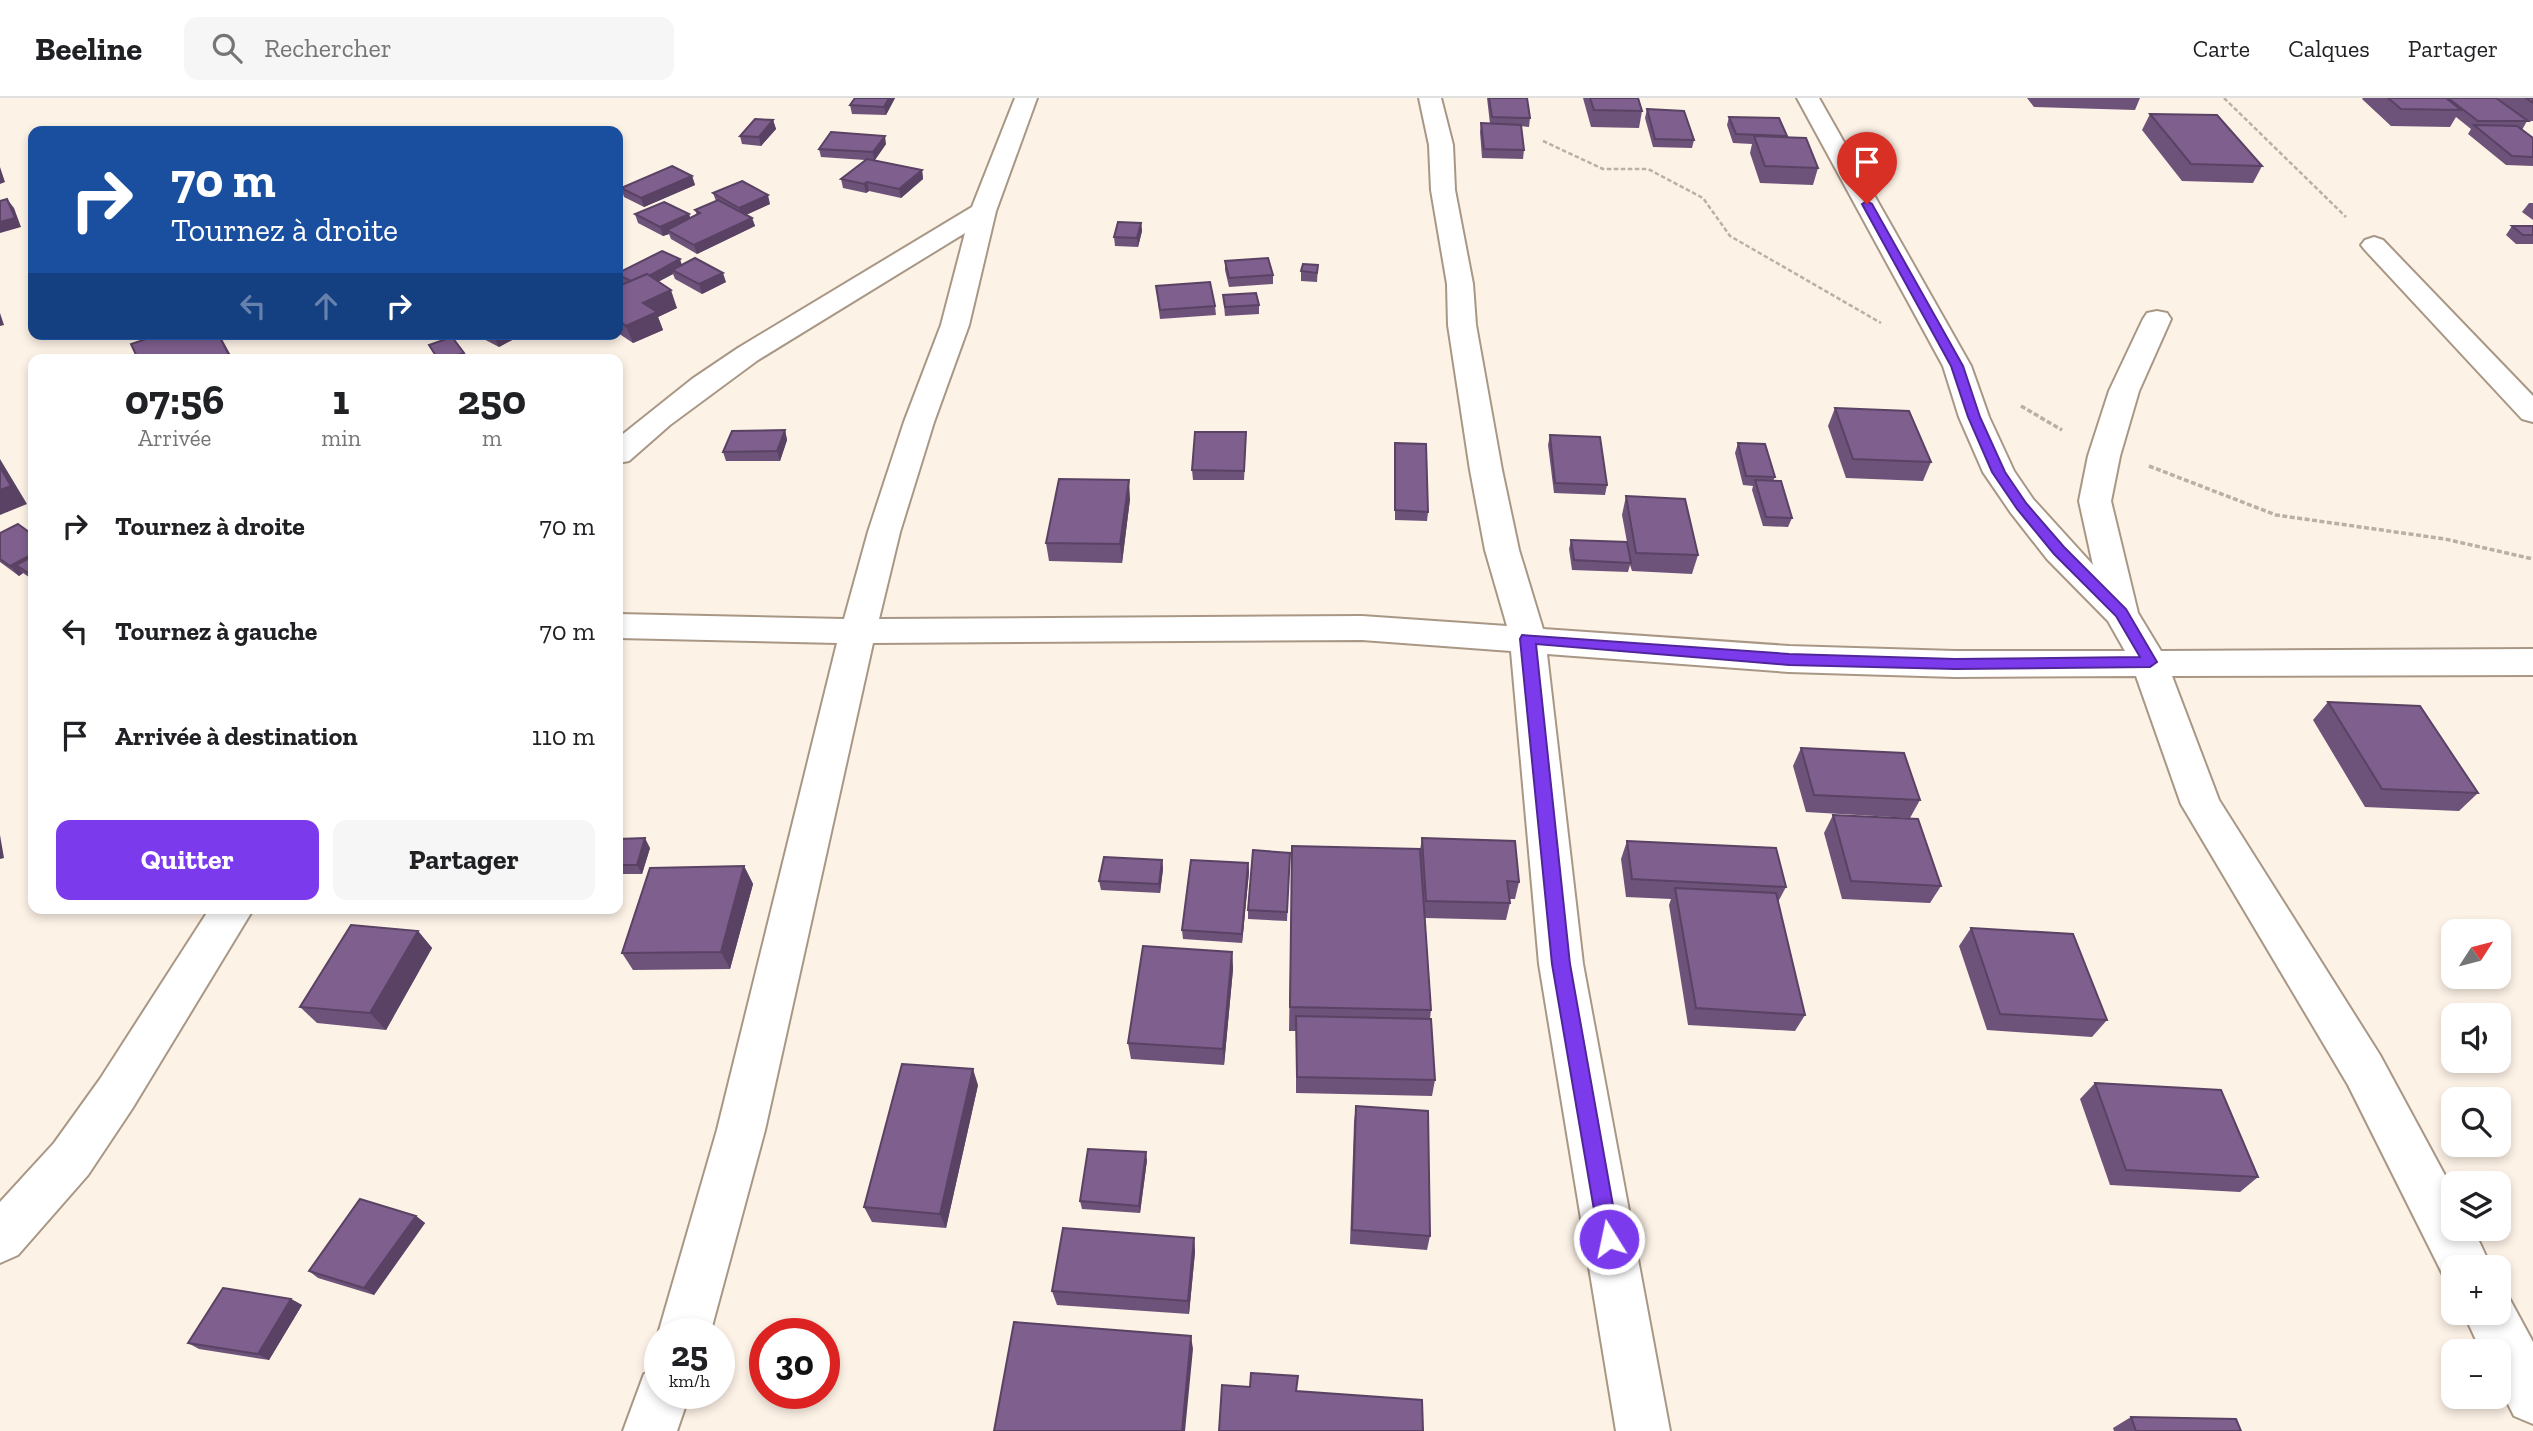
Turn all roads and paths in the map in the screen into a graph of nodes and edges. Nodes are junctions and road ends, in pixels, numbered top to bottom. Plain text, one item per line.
1 (1026, 98) edge
2 (1430, 98) edge
3 (1808, 98) edge
4 (2224, 98) edge
5 (1543, 141) dead end
6 (983, 211) junction
7 (2374, 245) joint
8 (2157, 319) dead end
9 (1957, 366) junction
10 (2533, 413) edge
11 (623, 449) edge
12 (2104, 456) junction
13 (2533, 559) edge
14 (2121, 613) junction
15 (623, 626) edge
16 (858, 631) junction
17 (1528, 639) junction
18 (2150, 662) junction
19 (2533, 662) edge
20 (229, 914) edge
21 (0, 1238) edge
22 (2460, 1255) edge
23 (688, 1318) edge
24 (2496, 1325) edge
25 (2533, 1396) edge
26 (658, 1409) edge
27 (650, 1431) edge
28 (1643, 1431) edge

1 - 6 street
2 - 17 street
3 - 9 street
4 - 7 path
5 - 9 path
6 - 11 street
6 - 16 street
7 - 10 street
8 - 12 street
9 - 12 path
9 - 14 street
12 - 13 path
12 - 14 street
14 - 18 street
15 - 16 street
16 - 17 street
16 - 23 street
17 - 18 street
17 - 28 street
18 - 19 street
18 - 22 street
20 - 21 street
24 - 25 street
26 - 27 street

